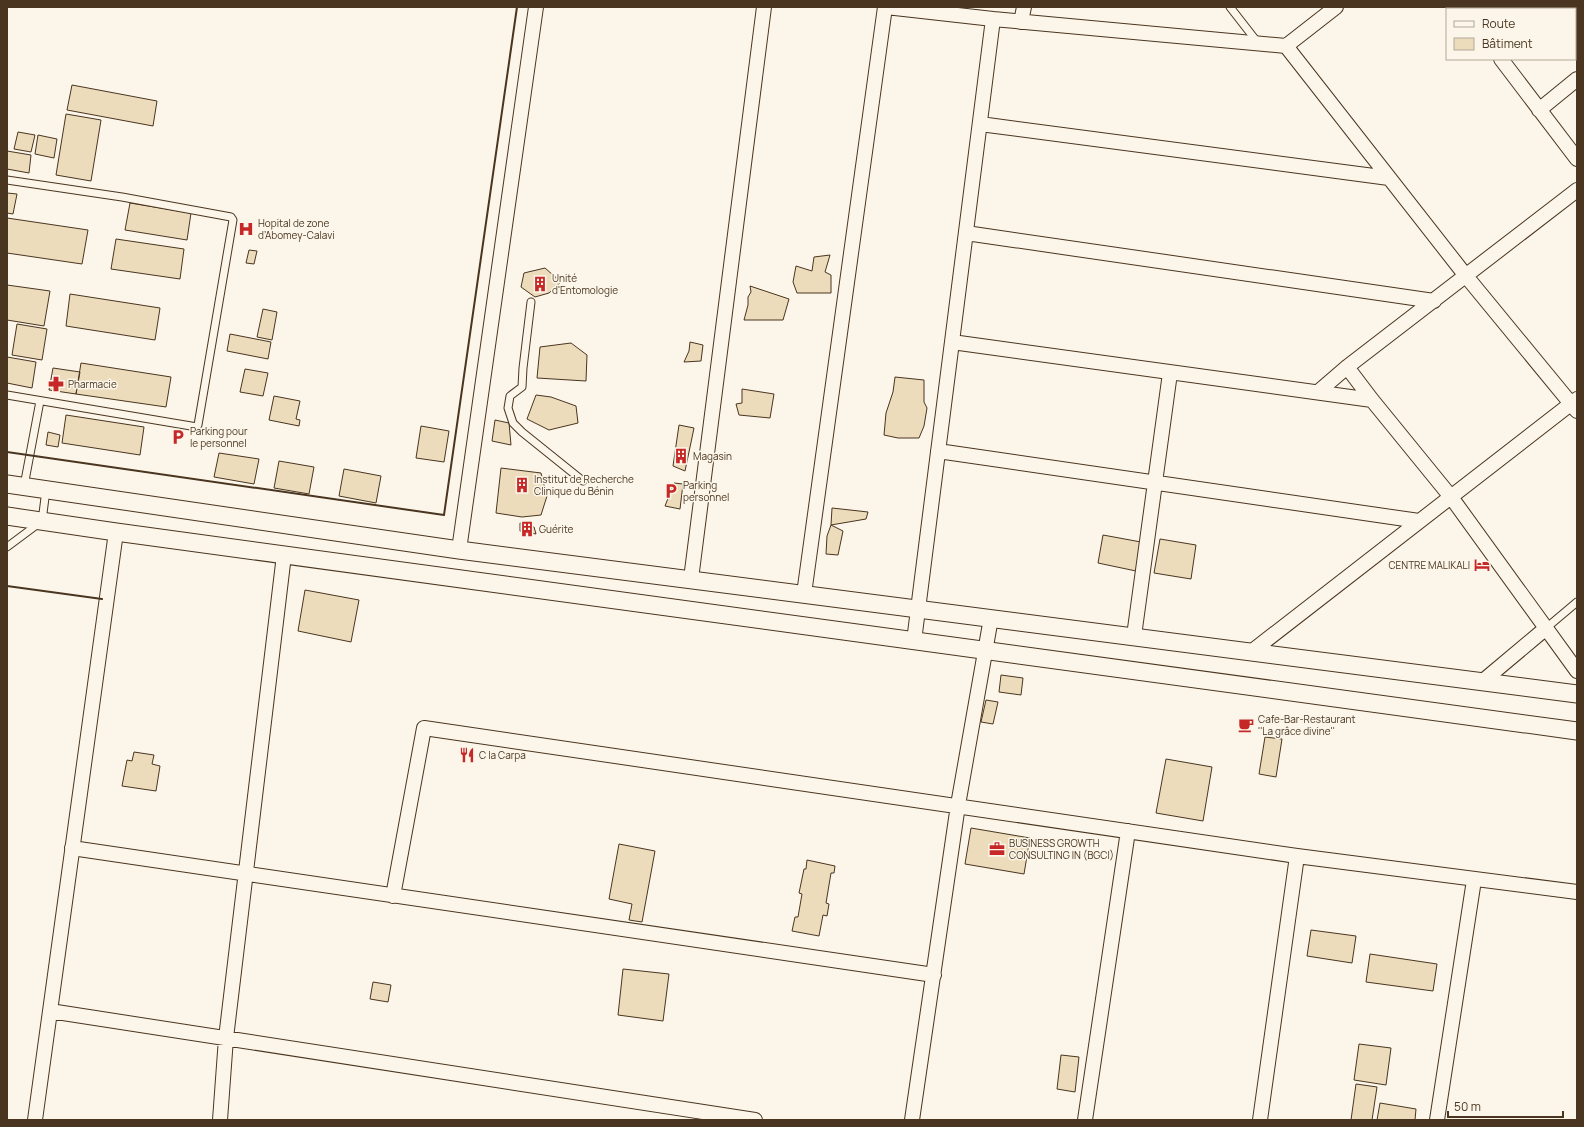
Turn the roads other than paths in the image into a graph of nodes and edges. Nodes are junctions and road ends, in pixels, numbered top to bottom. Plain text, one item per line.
1 (536, 7) edge
2 (764, 7) edge
3 (893, 7) edge
4 (1024, 7) edge
5 (1230, 7) edge
6 (1330, 9) edge
7 (993, 19) junction
8 (1020, 22) junction
9 (1259, 45) junction
10 (1286, 46) junction
11 (1502, 60) edge
12 (1577, 79) edge
13 (1540, 110) junction
14 (980, 124) junction
15 (1577, 159) edge
16 (1389, 178) junction
17 (7, 180) edge
18 (1577, 190) edge
19 (966, 233) junction
20 (1466, 276) junction
21 (1434, 301) junction
22 (531, 302) dead end
23 (952, 342) junction
24 (1347, 367) junction
25 (1170, 373) junction
26 (1318, 392) junction
27 (7, 395) edge
28 (40, 400) junction
29 (1372, 400) junction
30 (1575, 405) edge
31 (938, 451) junction
32 (583, 481) dead end
33 (1155, 482) junction
34 (7, 484) edge
35 (24, 487) junction
36 (46, 490) junction
37 (1451, 497) junction
38 (7, 516) edge
39 (42, 521) junction
40 (1419, 521) junction
41 (116, 532) junction
42 (7, 547) edge
43 (459, 550) junction
44 (284, 555) junction
45 (691, 579) junction
46 (804, 594) junction
47 (1577, 602) edge
48 (918, 609) junction
49 (991, 618) junction
50 (1545, 629) junction
51 (1134, 636) junction
52 (914, 641) junction
53 (985, 650) junction
54 (1251, 652) junction
55 (1577, 671) edge
56 (1482, 682) junction
57 (1577, 694) edge
58 (1577, 731) edge
59 (958, 805) junction
60 (1128, 831) junction
61 (72, 848) junction
62 (1297, 856) junction
63 (246, 874) junction
64 (1474, 880) junction
65 (1577, 892) edge
66 (393, 896) junction
67 (934, 975) junction
68 (50, 1011) junction
69 (226, 1038) junction
70 (35, 1120) edge
71 (220, 1120) edge
72 (755, 1120) edge
73 (912, 1120) edge
74 (1085, 1120) edge
75 (1260, 1120) edge
76 (1436, 1120) edge

1 - 43 street
2 - 45 street
3 - 7 street
3 - 46 street
4 - 8 street
5 - 9 lane
6 - 10 street
7 - 8 street
7 - 14 street
8 - 9 street
9 - 10 street
10 - 16 street
11 - 13 street
12 - 13 street
13 - 15 street
14 - 16 street
14 - 19 street
16 - 20 street
17 - 28 lane
18 - 20 street
19 - 21 street
19 - 23 street
20 - 21 street
20 - 30 street
21 - 24 street
22 - 32 lane
23 - 25 street
23 - 31 street
24 - 26 street
24 - 29 street
25 - 26 street
25 - 33 street
26 - 29 street
27 - 28 lane
28 - 35 lane
29 - 37 street
30 - 37 street
31 - 33 street
31 - 48 street
33 - 40 street
33 - 51 street
34 - 35 street
35 - 36 street
36 - 39 lane
36 - 43 street
37 - 40 street
37 - 50 street
38 - 39 street
39 - 41 street
39 - 42 lane
40 - 54 street
41 - 44 street
41 - 61 street
43 - 45 street
44 - 52 street
44 - 63 street
45 - 46 street
46 - 48 street
47 - 50 lane
48 - 49 street
48 - 52 street
49 - 51 street
49 - 53 street
50 - 55 street
50 - 56 street
51 - 54 street
52 - 53 street
53 - 58 street
53 - 59 street
54 - 56 street
56 - 57 street
59 - 60 street
59 - 66 street
59 - 67 street
60 - 62 street
60 - 74 street
61 - 63 street
61 - 68 street
62 - 64 street
62 - 75 street
63 - 66 street
63 - 69 street
64 - 65 street
64 - 76 street
66 - 67 street
67 - 73 street
68 - 69 street
68 - 70 street
69 - 71 street
69 - 72 street

